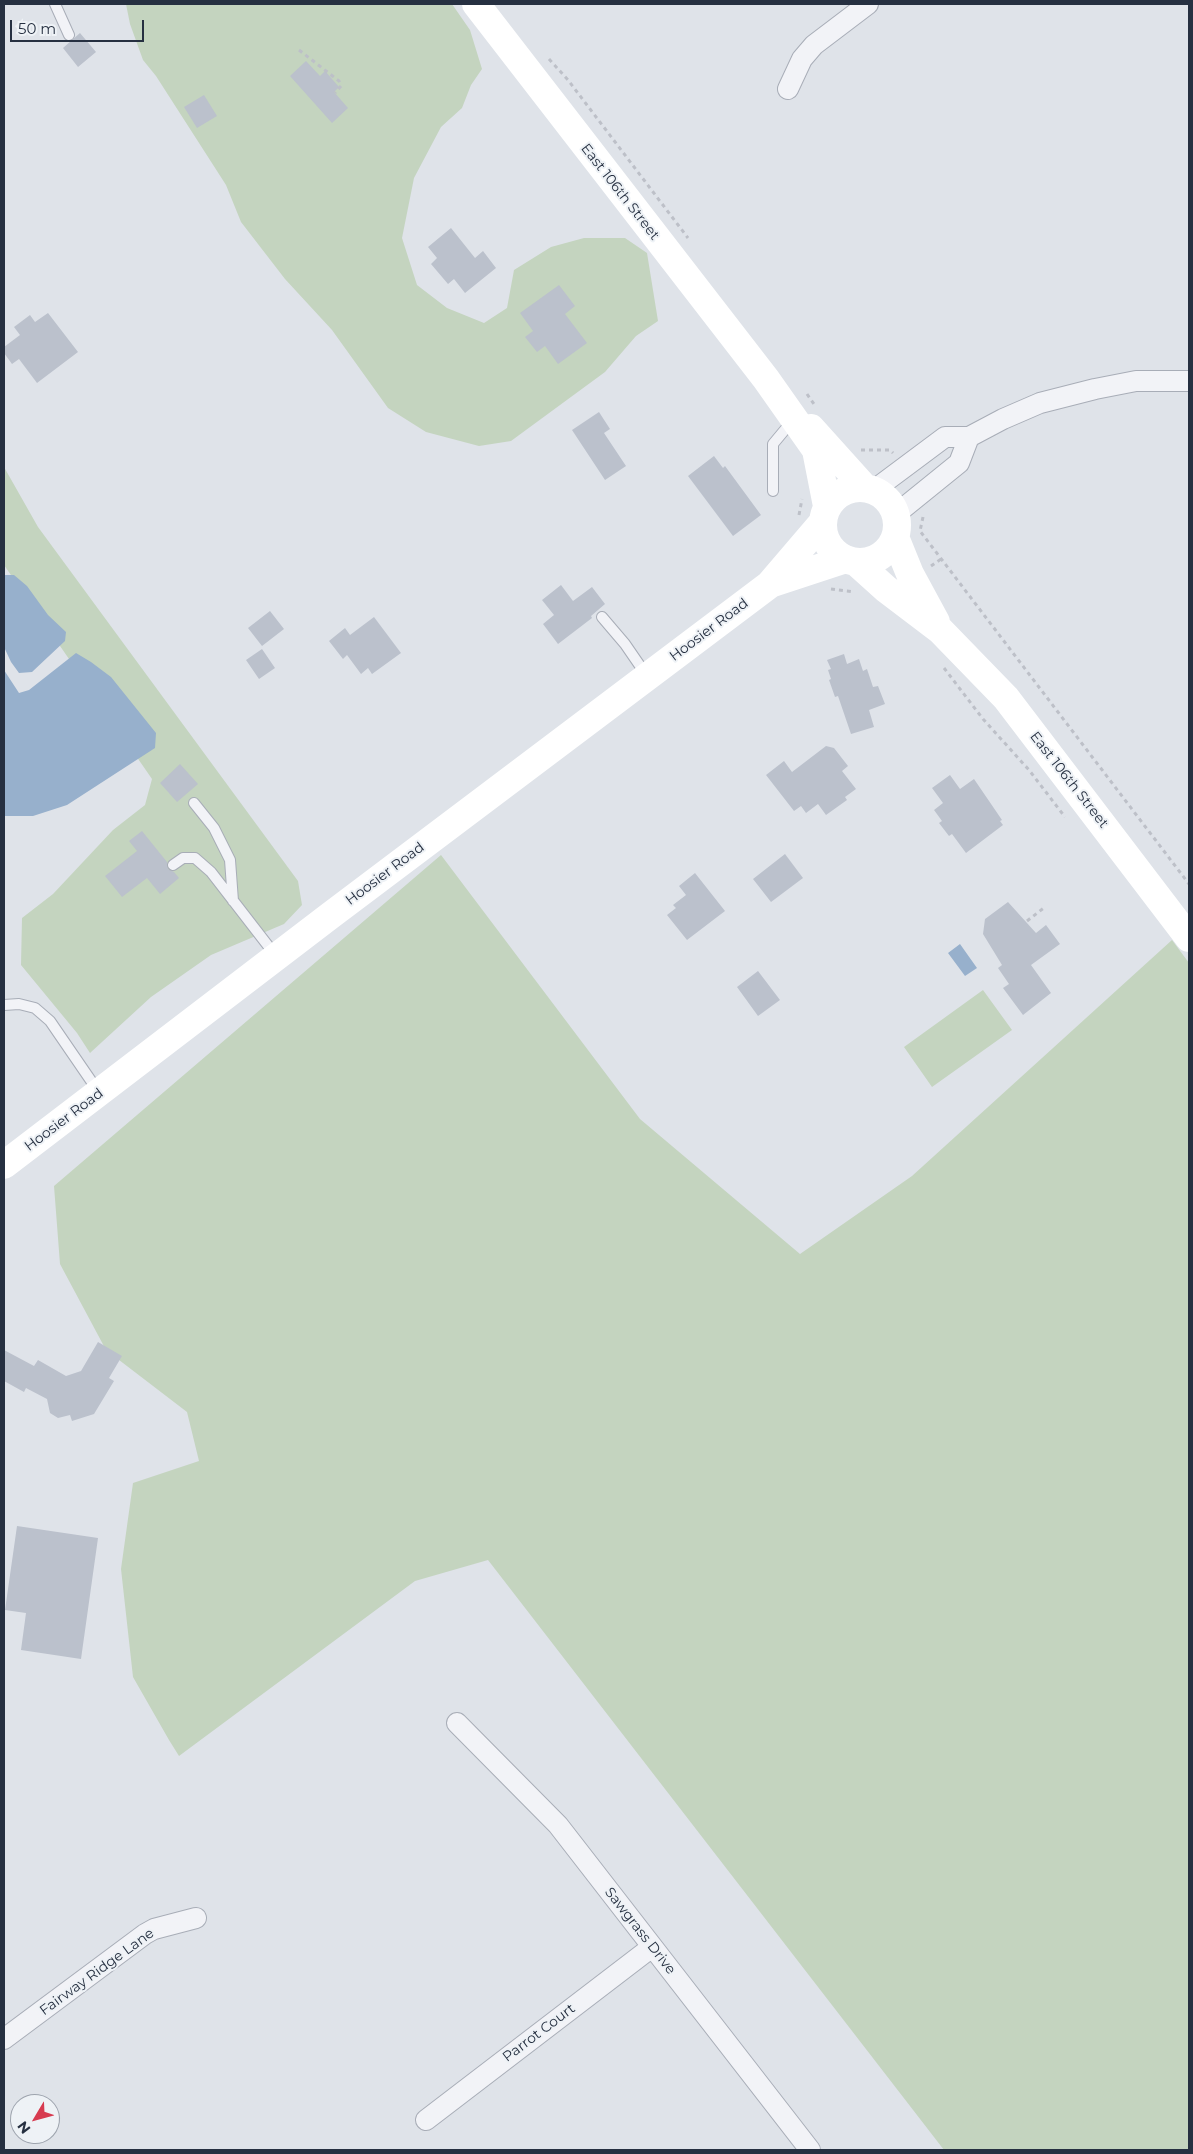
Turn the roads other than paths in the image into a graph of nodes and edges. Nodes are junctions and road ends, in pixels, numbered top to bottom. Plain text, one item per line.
1 (55, 4) edge
2 (476, 4) edge
3 (868, 4) edge
4 (69, 35) dead end
5 (788, 89) dead end
6 (766, 379) junction
7 (1189, 381) edge
8 (794, 419) junction
9 (969, 437) junction
10 (869, 489) junction
11 (772, 492) dead end
12 (825, 515) junction
13 (904, 528) junction
14 (851, 561) junction
15 (769, 585) junction
16 (602, 617) dead end
17 (940, 630) junction
18 (647, 676) junction
19 (194, 803) dead end
20 (173, 864) dead end
21 (233, 902) junction
22 (1189, 938) edge
23 (276, 957) junction
24 (4, 1004) edge
25 (100, 1093) junction
26 (4, 1165) edge
27 (457, 1723) dead end
28 (196, 1918) dead end
29 (652, 1947) junction
30 (4, 2039) edge
31 (426, 2120) dead end
32 (810, 2150) edge

1 - 4 lane
2 - 6 street, East 106th Street
3 - 5 street
6 - 8 street, East 106th Street
6 - 10 street, East 106th Street
7 - 9 street
8 - 11 lane
8 - 12 street, East 106th Street
9 - 10 street
9 - 13 street
10 - 12 street
10 - 13 street
12 - 14 street
12 - 15 street, Hoosier Road
13 - 14 street
13 - 17 street, East 106th Street
14 - 15 street, Hoosier Road
14 - 17 street, East 106th Street
15 - 18 street, Hoosier Road
16 - 18 lane
17 - 22 street, East 106th Street
18 - 23 street, Hoosier Road
19 - 21 lane
20 - 21 lane
21 - 23 lane
23 - 25 street, Hoosier Road
24 - 25 lane
25 - 26 street, Hoosier Road
27 - 29 street, Sawgrass Drive
28 - 30 street, Fairway Ridge Lane
29 - 31 street, Parrot Court
29 - 32 street, Sawgrass Drive

